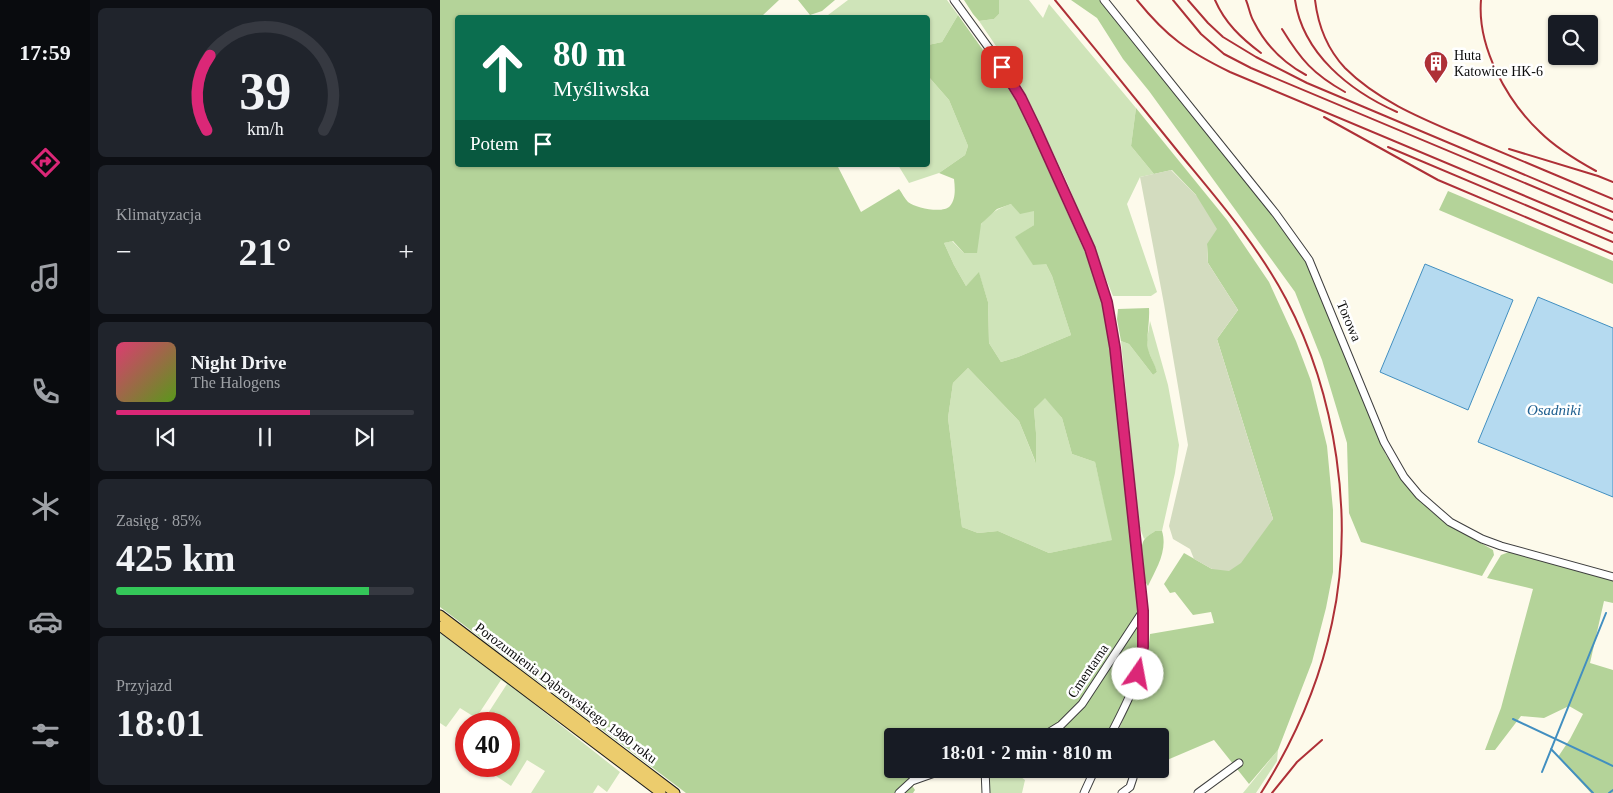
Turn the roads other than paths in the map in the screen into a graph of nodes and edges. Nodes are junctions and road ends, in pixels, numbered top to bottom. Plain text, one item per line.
1 (954, 0) edge
2 (1104, 0) edge
3 (1613, 577) edge
4 (1143, 611) junction
5 (440, 615) edge
6 (440, 626) edge
7 (1056, 728) edge
8 (1114, 728) edge
9 (1239, 763) dead end
10 (920, 778) edge
11 (985, 778) edge
12 (1091, 778) edge
13 (1133, 778) dead end
14 (661, 793) edge
15 (675, 793) edge
16 (899, 793) edge
17 (986, 793) edge
18 (1084, 793) edge
19 (1122, 793) edge
20 (1198, 793) edge

1 - 4 street
2 - 3 street, Torowa
4 - 7 street, Cmentarna
4 - 8 street
5 - 15 main road, Porozumienia Dąbrowskiego 1980 roku
6 - 14 main road, Porozumienia Dąbrowskiego 1980 roku
9 - 20 street
10 - 16 street
11 - 17 street
12 - 18 street
13 - 19 street

